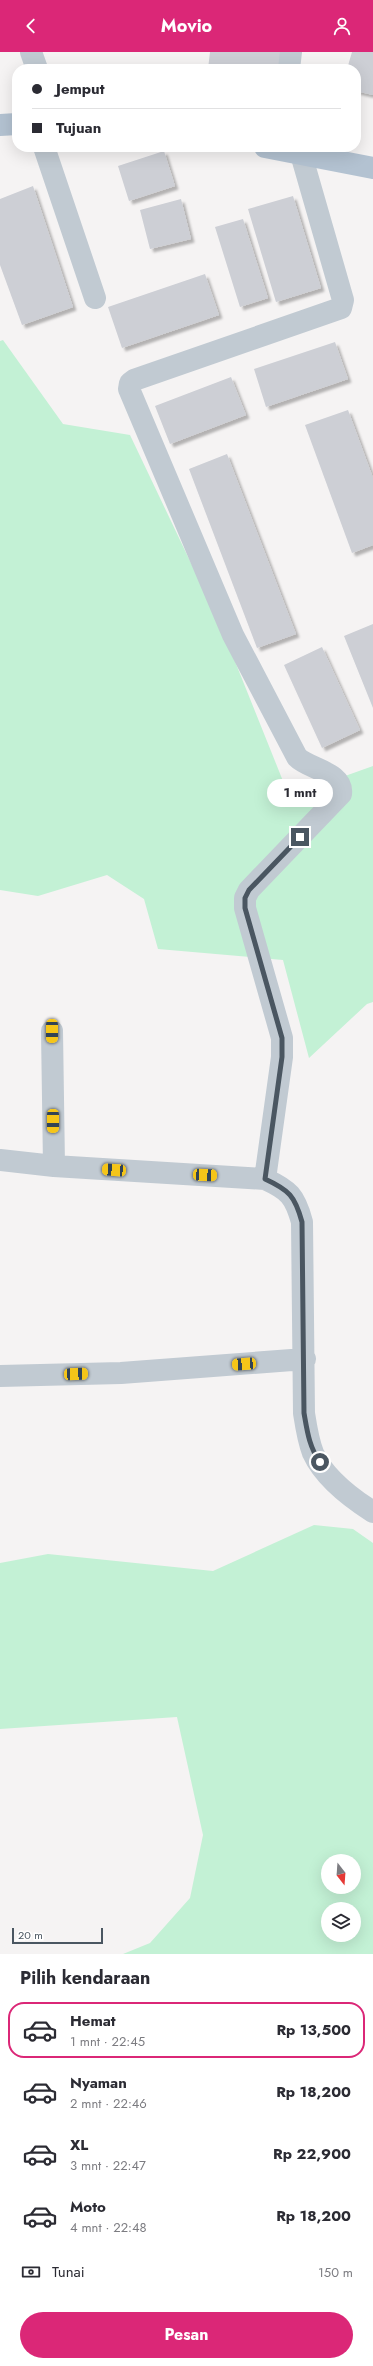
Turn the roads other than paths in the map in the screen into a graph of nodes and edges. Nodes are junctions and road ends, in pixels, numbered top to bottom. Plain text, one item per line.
1 (31, 52) edge
2 (291, 52) edge
3 (35, 64) edge
4 (290, 64) edge
5 (12, 124) edge
6 (0, 125) edge
7 (46, 152) edge
8 (292, 152) edge
9 (301, 154) junction
10 (373, 168) edge
11 (95, 298) dead end
12 (52, 1031) dead end
13 (0, 1160) edge
14 (54, 1166) junction
15 (265, 1179) junction
16 (305, 1359) junction
17 (0, 1376) edge
18 (373, 1512) edge

1 - 3 street
2 - 4 street
5 - 6 main road
7 - 11 street
8 - 9 main road
9 - 10 main road
9 - 15 street
12 - 14 street
13 - 14 street
14 - 15 street
15 - 16 street
16 - 17 street
16 - 18 street

